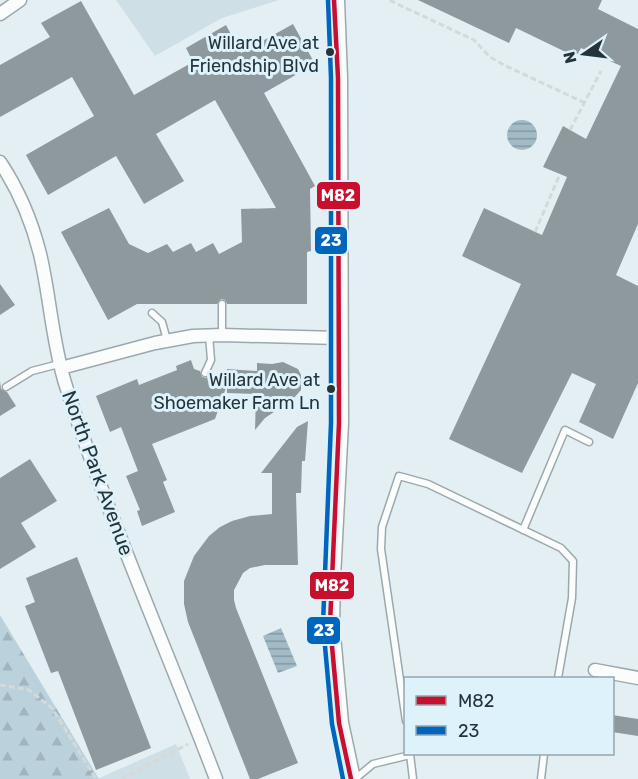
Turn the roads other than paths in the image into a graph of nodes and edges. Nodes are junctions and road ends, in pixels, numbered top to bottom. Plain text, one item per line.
1 (20, 0) edge
2 (335, 1) edge
3 (0, 14) edge
4 (0, 162) edge
5 (222, 304) dead end
6 (152, 313) dead end
7 (209, 335) junction
8 (222, 335) junction
9 (338, 338) junction
10 (167, 341) junction
11 (60, 366) junction
12 (205, 373) dead end
13 (6, 387) dead end
14 (589, 442) dead end
15 (523, 530) junction
16 (595, 670) dead end
17 (558, 677) edge
18 (638, 678) edge
19 (404, 714) edge
20 (406, 755) edge
21 (410, 755) edge
22 (544, 755) edge
23 (216, 779) edge
24 (353, 779) edge
25 (413, 779) edge
26 (541, 779) edge

1 - 3 street
2 - 9 street
4 - 11 street, North Park Avenue
5 - 8 lane
6 - 10 lane
7 - 8 street
7 - 10 street
7 - 12 lane
8 - 9 street
9 - 24 street
10 - 11 street
11 - 13 lane
11 - 23 street, North Park Avenue
14 - 15 lane
15 - 17 lane
15 - 19 lane
16 - 18 street
20 - 24 lane
21 - 25 lane
22 - 26 lane

